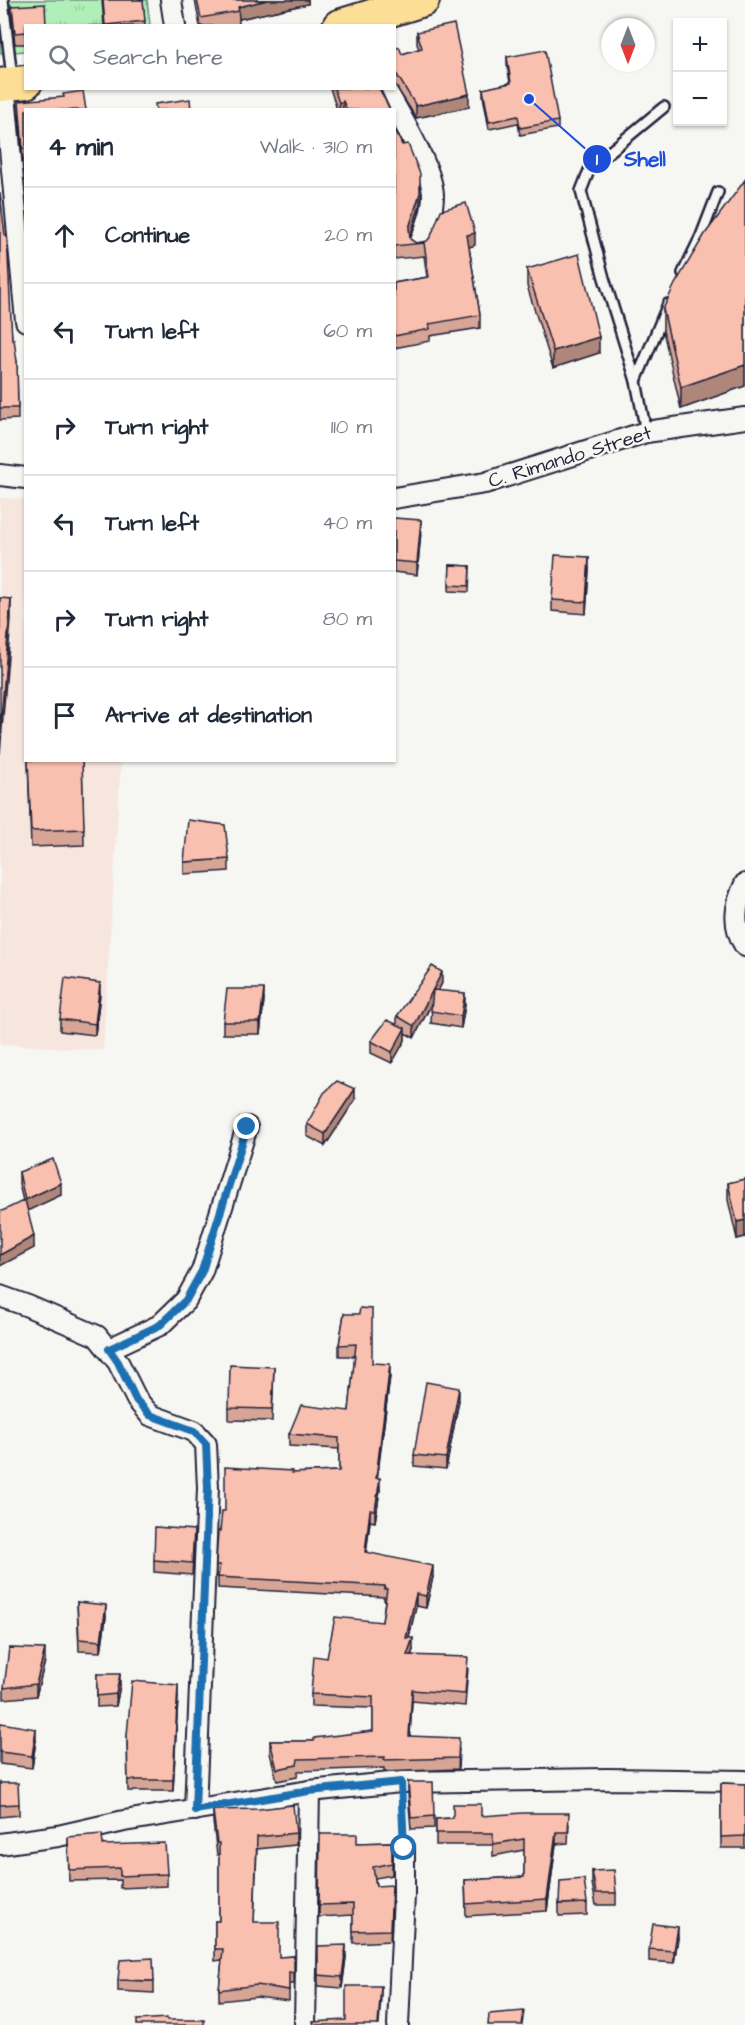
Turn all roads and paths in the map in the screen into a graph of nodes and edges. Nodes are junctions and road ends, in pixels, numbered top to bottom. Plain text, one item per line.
1 (3, 0) edge
2 (171, 0) edge
3 (423, 0) edge
4 (175, 24) edge
5 (353, 24) edge
6 (11, 84) edge
7 (386, 90) edge
8 (664, 107) dead end
9 (396, 108) edge
10 (396, 109) edge
11 (718, 192) dead end
12 (420, 244) edge
13 (676, 287) edge
14 (24, 289) edge
15 (672, 297) edge
16 (636, 381) junction
17 (745, 418) edge
18 (646, 432) junction
19 (0, 475) edge
20 (24, 477) edge
21 (396, 498) edge
22 (745, 884) edge
23 (745, 946) edge
24 (247, 1127) dead end
25 (0, 1296) edge
26 (109, 1349) junction
27 (745, 1781) edge
28 (401, 1782) junction
29 (309, 1791) junction
30 (195, 1810) junction
31 (0, 1844) edge
32 (404, 1848) joint
33 (305, 2025) edge
34 (398, 2025) edge

1 - 6 lane
2 - 4 street
3 - 5 highway
6 - 14 street
7 - 9 street
8 - 16 lane
10 - 12 street
11 - 13 lane
15 - 16 lane
16 - 18 lane
17 - 18 street, C. Rimando Street
18 - 21 street, C. Rimando Street
19 - 20 street
22 - 23 street
24 - 26 street
25 - 26 street
26 - 30 street
27 - 28 street
28 - 29 street
28 - 32 path
29 - 30 street
29 - 33 street
30 - 31 street
32 - 34 street

